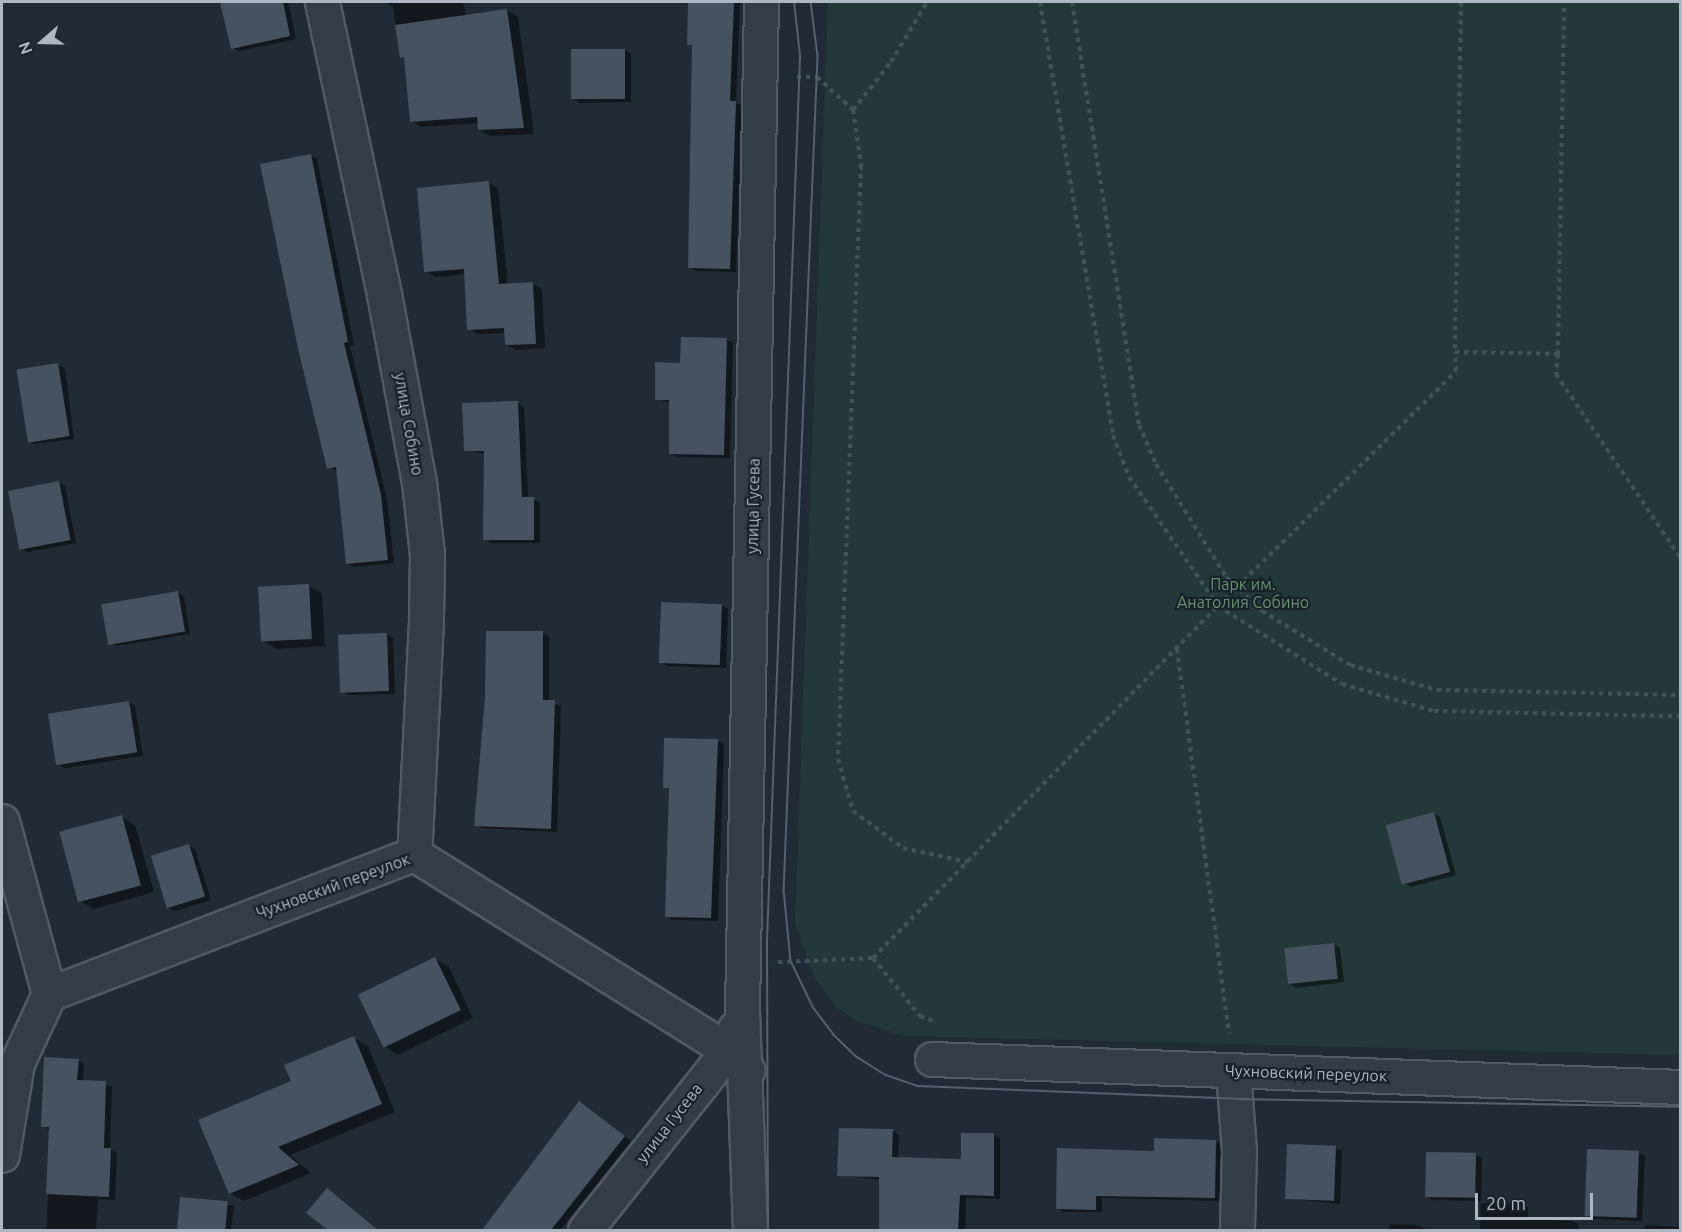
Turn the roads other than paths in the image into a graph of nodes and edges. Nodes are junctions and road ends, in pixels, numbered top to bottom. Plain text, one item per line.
1 (322, 2) edge
2 (761, 2) edge
3 (2, 821) edge
4 (414, 854) junction
5 (49, 994) junction
6 (932, 1059) dead end
7 (737, 1060) junction
8 (1233, 1071) junction
9 (1680, 1087) edge
10 (2, 1155) edge
11 (585, 1230) edge
12 (750, 1230) edge
13 (1237, 1230) edge

1 - 4 street, улица Собино
2 - 7 street, улица Гусева
3 - 5 street
4 - 5 street, Чухновский переулок
4 - 7 street, Чухновский переулок
5 - 10 street
6 - 8 street, Чухновский переулок
7 - 11 street, улица Гусева
7 - 12 street, улица Гусева
8 - 9 street, Чухновский переулок
8 - 13 street

